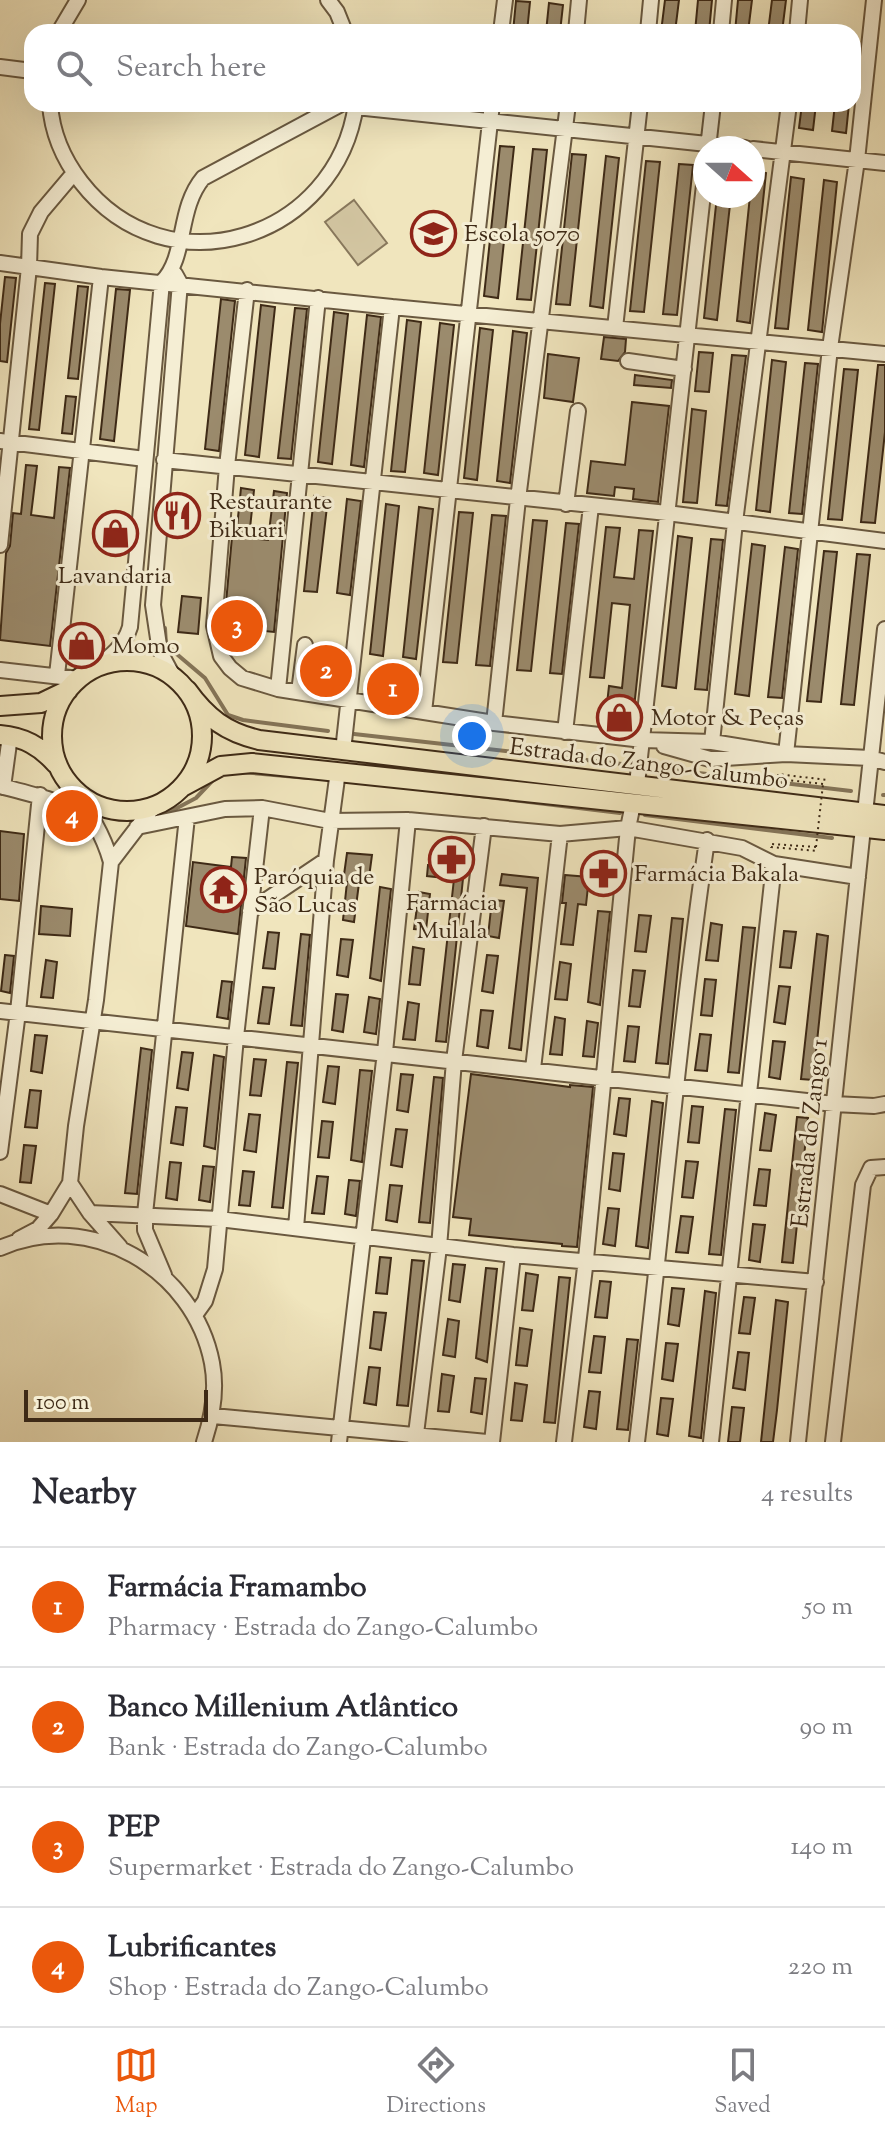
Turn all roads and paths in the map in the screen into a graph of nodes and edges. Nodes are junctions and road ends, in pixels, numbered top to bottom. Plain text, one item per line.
1 (78, 0) edge
2 (328, 0) edge
3 (505, 0) edge
4 (579, 0) edge
5 (651, 0) edge
6 (724, 0) edge
7 (800, 0) edge
8 (874, 0) edge
9 (64, 24) edge
10 (342, 24) edge
11 (502, 24) edge
12 (577, 24) edge
13 (649, 24) edge
14 (722, 24) edge
15 (798, 24) edge
16 (0, 67) edge
17 (24, 70) edge
18 (50, 112) edge
19 (337, 112) edge
20 (350, 112) edge
21 (416, 112) edge
22 (491, 112) edge
23 (567, 112) edge
24 (639, 112) edge
25 (712, 112) edge
26 (788, 112) edge
27 (490, 120) junction
28 (565, 129) junction
29 (636, 136) junction
30 (709, 136) edge
31 (693, 144) edge
32 (765, 150) edge
33 (784, 152) junction
34 (857, 160) junction
35 (885, 163) edge
36 (74, 173) junction
37 (702, 208) edge
38 (179, 242) junction
39 (0, 263) edge
40 (29, 267) junction
41 (101, 277) junction
42 (176, 277) junction
43 (162, 282) junction
44 (247, 290) junction
45 (318, 298) junction
46 (392, 307) junction
47 (468, 312) junction
48 (541, 320) junction
49 (615, 328) junction
50 (688, 335) junction
51 (759, 342) junction
52 (830, 348) junction
53 (885, 354) edge
54 (628, 361) dead end
55 (684, 369) junction
56 (578, 411) dead end
57 (5, 442) edge
58 (81, 451) junction
59 (145, 459) junction
60 (164, 460) junction
61 (227, 466) junction
62 (302, 474) junction
63 (373, 483) junction
64 (448, 489) junction
65 (518, 499) junction
66 (566, 504) junction
67 (591, 506) junction
68 (667, 513) junction
69 (735, 522) junction
70 (812, 530) junction
71 (885, 541) edge
72 (0, 545) edge
73 (885, 629) edge
74 (305, 645) dead end
75 (0, 670) edge
76 (173, 676) junction
77 (75, 678) junction
78 (278, 689) junction
79 (187, 690) junction
80 (299, 692) junction
81 (349, 700) junction
82 (0, 706) edge
83 (424, 712) junction
84 (880, 715) edge
85 (494, 723) junction
86 (565, 732) junction
87 (5, 736) edge
88 (643, 740) junction
89 (712, 742) junction
90 (343, 751) junction
91 (786, 754) junction
92 (878, 760) edge
93 (60, 769) junction
94 (338, 771) junction
95 (827, 780) dead end
96 (637, 784) junction
97 (71, 786) junction
98 (2, 787) edge
99 (182, 787) junction
100 (40, 795) junction
101 (162, 802) junction
102 (633, 804) junction
103 (262, 808) junction
104 (885, 815) edge
105 (187, 817) junction
106 (94, 819) junction
107 (408, 820) junction
108 (864, 820) junction
109 (330, 821) junction
110 (484, 826) junction
111 (137, 827) junction
112 (628, 828) junction
113 (885, 830) edge
114 (560, 834) junction
115 (707, 840) junction
116 (817, 849) junction
117 (326, 860) junction
118 (111, 862) junction
119 (774, 864) junction
120 (858, 877) junction
121 (250, 911) junction
122 (0, 1011) edge
123 (18, 1012) junction
124 (94, 1020) junction
125 (163, 1028) junction
126 (236, 1037) junction
127 (310, 1043) junction
128 (385, 1052) junction
129 (454, 1061) junction
130 (533, 1069) junction
131 (604, 1077) junction
132 (678, 1084) junction
133 (749, 1092) junction
134 (834, 1104) junction
135 (885, 1104) edge
136 (0, 1152) edge
137 (885, 1167) edge
138 (70, 1183) junction
139 (0, 1194) edge
140 (90, 1213) junction
141 (51, 1214) junction
142 (145, 1214) junction
143 (219, 1219) junction
144 (296, 1228) junction
145 (364, 1237) junction
146 (19, 1239) junction
147 (120, 1247) junction
148 (439, 1247) junction
149 (0, 1248) edge
150 (513, 1255) junction
151 (586, 1259) junction
152 (658, 1267) junction
153 (730, 1274) junction
154 (164, 1275) junction
155 (816, 1282) junction
156 (195, 1315) junction
157 (213, 1416) junction
158 (340, 1435) edge
159 (415, 1438) edge
160 (204, 1442) edge
161 (490, 1442) edge
162 (564, 1442) edge
163 (637, 1442) edge
164 (711, 1442) edge
165 (798, 1442) edge
166 (833, 1442) edge

1 - 9 street
2 - 10 street
3 - 11 street
4 - 12 street
5 - 13 street
6 - 14 street
7 - 15 street
8 - 34 street
16 - 17 street
18 - 36 street
19 - 38 street
20 - 38 street
21 - 27 street
22 - 27 street
23 - 28 street
24 - 29 street
25 - 30 street
26 - 33 street
27 - 28 street
27 - 47 street
28 - 29 street
28 - 48 street
29 - 31 street
29 - 49 street
32 - 33 street
33 - 34 street
33 - 51 street
34 - 35 street
34 - 52 street
36 - 38 street
36 - 40 street
37 - 50 street
38 - 42 street
39 - 40 street
40 - 41 street
40 - 57 street
41 - 43 street
41 - 58 street
42 - 43 street
42 - 44 street
42 - 60 street
43 - 59 street
44 - 45 street
44 - 61 street
45 - 46 street
45 - 62 street
46 - 47 street
46 - 63 street
47 - 48 street
47 - 64 street
48 - 49 street
48 - 65 street
49 - 50 street
50 - 51 street
50 - 55 street
51 - 52 street
51 - 69 street
52 - 53 street
52 - 70 street
54 - 55 street
55 - 68 street
56 - 66 street
57 - 58 street
57 - 72 street
58 - 59 street
58 - 77 street
59 - 77 street
60 - 61 street
60 - 76 street
61 - 62 street
61 - 78 street
62 - 63 street
62 - 78 street
63 - 64 street
63 - 81 street
64 - 65 street
64 - 83 street
65 - 66 street
65 - 85 street
66 - 67 street
67 - 68 street
67 - 86 street
68 - 69 street
68 - 88 street
69 - 70 street
69 - 89 street
70 - 71 street
70 - 91 street
73 - 84 street, Estrada do Zango 1
74 - 80 street
75 - 77 street
76 - 77 main road
76 - 79 main road
77 - 82 main road
77 - 93 main road
78 - 80 street
79 - 90 main road, Estrada do Zango-Calumbo
79 - 99 main road
80 - 81 street
81 - 83 street
81 - 90 street
83 - 85 street
84 - 92 street, Estrada do Zango 1
85 - 86 street
86 - 88 street
87 - 93 main road
87 - 98 street
88 - 89 street
88 - 91 street
88 - 96 street
89 - 91 street
90 - 96 main road, Estrada do Zango-Calumbo
91 - 92 street
92 - 108 street, Estrada do Zango 1
93 - 97 main road
94 - 99 main road, Estrada do Zango-Calumbo
94 - 102 main road, Estrada do Zango-Calumbo
94 - 109 street
95 - 116 path, bridge
96 - 108 main road, Estrada do Zango-Calumbo
97 - 101 main road
97 - 106 street
98 - 100 street
99 - 101 main road
100 - 106 street
100 - 123 street
101 - 111 street
102 - 108 main road, Estrada do Zango-Calumbo
102 - 112 street
103 - 105 street
103 - 109 street
103 - 121 street
104 - 108 main road, Estrada do Zango-Calumbo
105 - 111 street
105 - 125 street
106 - 118 street
107 - 109 street
107 - 110 street
107 - 128 street
108 - 113 main road, Estrada do Zango-Calumbo
108 - 120 street, Estrada do Zango 1
109 - 117 street
110 - 114 street
110 - 129 street
111 - 118 street
112 - 114 street
112 - 115 street
112 - 131 street
114 - 130 street
115 - 119 street
115 - 132 street
116 - 116 path
117 - 121 street
117 - 127 street
118 - 124 street
119 - 120 street
119 - 133 street
120 - 134 street, Estrada do Zango 1
121 - 126 street
122 - 123 street
123 - 124 street
123 - 136 street
124 - 125 street
124 - 138 street
125 - 126 street
125 - 142 street
126 - 127 street
126 - 143 street
127 - 128 street
127 - 144 street
128 - 129 street
128 - 145 street
129 - 130 street
129 - 148 street
130 - 131 street
131 - 132 street
131 - 151 street
132 - 133 street
132 - 152 street
133 - 134 street
133 - 153 street
134 - 135 street
134 - 155 street, Estrada do Zango 1
137 - 166 street
138 - 140 street
138 - 141 street
139 - 141 street
140 - 142 street
140 - 147 street
141 - 146 street
142 - 143 street
142 - 154 street
143 - 144 street
143 - 156 street
144 - 145 street
145 - 148 street
145 - 158 street
146 - 147 street
146 - 149 street
147 - 154 street
148 - 150 street
148 - 159 street
150 - 151 street
150 - 161 street
151 - 152 street
151 - 162 street
152 - 153 street
152 - 163 street
153 - 155 street
153 - 164 street
154 - 156 street
155 - 165 street, Estrada do Zango 1
156 - 157 street
157 - 158 street
157 - 160 street
158 - 159 street
159 - 161 street

